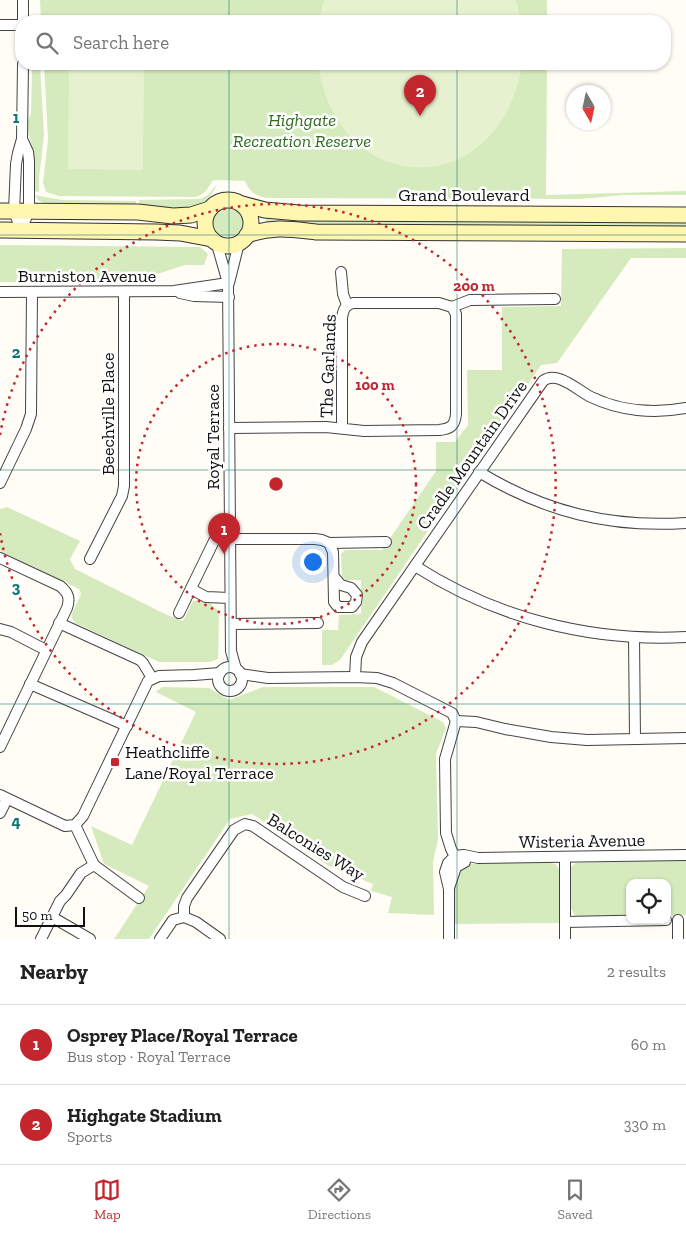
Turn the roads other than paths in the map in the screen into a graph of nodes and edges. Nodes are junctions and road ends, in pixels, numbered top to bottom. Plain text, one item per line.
1 (23, 0) edge
2 (23, 15) edge
3 (0, 25) edge
4 (15, 25) edge
5 (23, 70) edge
6 (22, 139) junction
7 (242, 204) junction
8 (210, 209) junction
9 (686, 210) edge
10 (14, 211) edge
11 (686, 214) edge
12 (668, 215) junction
13 (0, 230) edge
14 (21, 230) junction
15 (686, 234) edge
16 (243, 239) junction
17 (214, 240) junction
18 (341, 272) dead end
19 (228, 283) junction
20 (174, 291) junction
21 (0, 292) edge
22 (32, 292) junction
23 (124, 292) junction
24 (228, 297) junction
25 (555, 299) dead end
26 (347, 305) junction
27 (452, 306) junction
28 (686, 408) edge
29 (230, 428) junction
30 (342, 428) junction
31 (479, 472) junction
32 (0, 482) edge
33 (686, 523) edge
34 (230, 539) junction
35 (214, 541) dead end
36 (386, 542) dead end
37 (329, 543) junction
38 (0, 558) edge
39 (90, 559) dead end
40 (416, 566) junction
41 (334, 577) dead end
42 (191, 589) junction
43 (230, 598) junction
44 (179, 613) dead end
45 (60, 623) junction
46 (318, 623) dead end
47 (230, 624) junction
48 (0, 629) edge
49 (634, 637) junction
50 (686, 637) edge
51 (46, 650) junction
52 (231, 651) junction
53 (222, 670) junction
54 (238, 671) junction
55 (194, 675) junction
56 (355, 677) junction
57 (152, 678) junction
58 (268, 678) junction
59 (30, 684) junction
60 (220, 686) junction
61 (239, 686) junction
62 (456, 721) junction
63 (127, 726) junction
64 (686, 738) edge
65 (635, 739) junction
66 (0, 747) edge
67 (3, 797) edge
68 (0, 813) edge
69 (75, 825) junction
70 (686, 856) edge
71 (565, 857) junction
72 (457, 860) junction
73 (94, 865) junction
74 (365, 896) dead end
75 (139, 898) dead end
76 (52, 916) junction
77 (184, 917) junction
78 (674, 920) edge
79 (565, 922) junction
80 (41, 939) edge
81 (90, 939) edge
82 (160, 939) edge
83 (220, 939) edge
84 (449, 939) edge
85 (565, 939) edge
86 (678, 939) edge

1 - 2 street
3 - 4 street
5 - 6 street
6 - 10 street
6 - 10 street
7 - 8 street
7 - 12 street, Grand Boulevard
7 - 16 street
8 - 10 street
8 - 17 street
9 - 12 street
10 - 14 street
11 - 12 street, Grand Boulevard
13 - 14 street
14 - 17 street
15 - 16 street
16 - 17 street
16 - 19 street, Royal Terrace
17 - 19 street, Royal Terrace
18 - 26 street, The Garlands
19 - 20 street, Burniston Avenue
19 - 24 street, Royal Terrace
20 - 23 street, Burniston Avenue
20 - 24 street, Burniston Avenue
21 - 22 street, Burniston Avenue
22 - 23 street, Burniston Avenue
22 - 32 street
23 - 39 street, Beechville Place
24 - 29 street, Royal Terrace
25 - 27 street
26 - 27 street, The Garlands
26 - 30 street, The Garlands
27 - 30 street, The Garlands
28 - 31 street, Cradle Mountain Drive
29 - 30 street, The Garlands
29 - 34 street, Royal Terrace
31 - 33 street
31 - 40 street, Cradle Mountain Drive
34 - 37 street
34 - 43 street, Royal Terrace
35 - 42 street
36 - 37 street
37 - 41 street
38 - 45 street
40 - 49 street
40 - 56 street, Cradle Mountain Drive
42 - 43 street
42 - 44 street
43 - 47 street, Royal Terrace
45 - 51 street
45 - 57 street
46 - 47 street
47 - 52 street, Royal Terrace
48 - 51 street
49 - 50 street
49 - 65 street
51 - 59 street
52 - 53 street, Royal Terrace
52 - 54 street, Royal Terrace
53 - 54 street
53 - 55 street
53 - 60 street
54 - 58 street
54 - 61 street
55 - 57 street
55 - 60 street
56 - 58 street
56 - 62 street
57 - 63 street
58 - 61 street
59 - 63 street
59 - 66 street
60 - 61 street
62 - 65 street
62 - 72 street
63 - 69 street
64 - 65 street
67 - 68 street
67 - 69 street
69 - 73 street
70 - 71 street, Wisteria Avenue
71 - 72 street, Wisteria Avenue
71 - 79 street
72 - 84 street
73 - 75 street
73 - 76 street
74 - 77 street, Balconies Way
76 - 80 street
76 - 81 street
77 - 82 street
77 - 83 street
78 - 79 street
78 - 86 street
79 - 85 street

